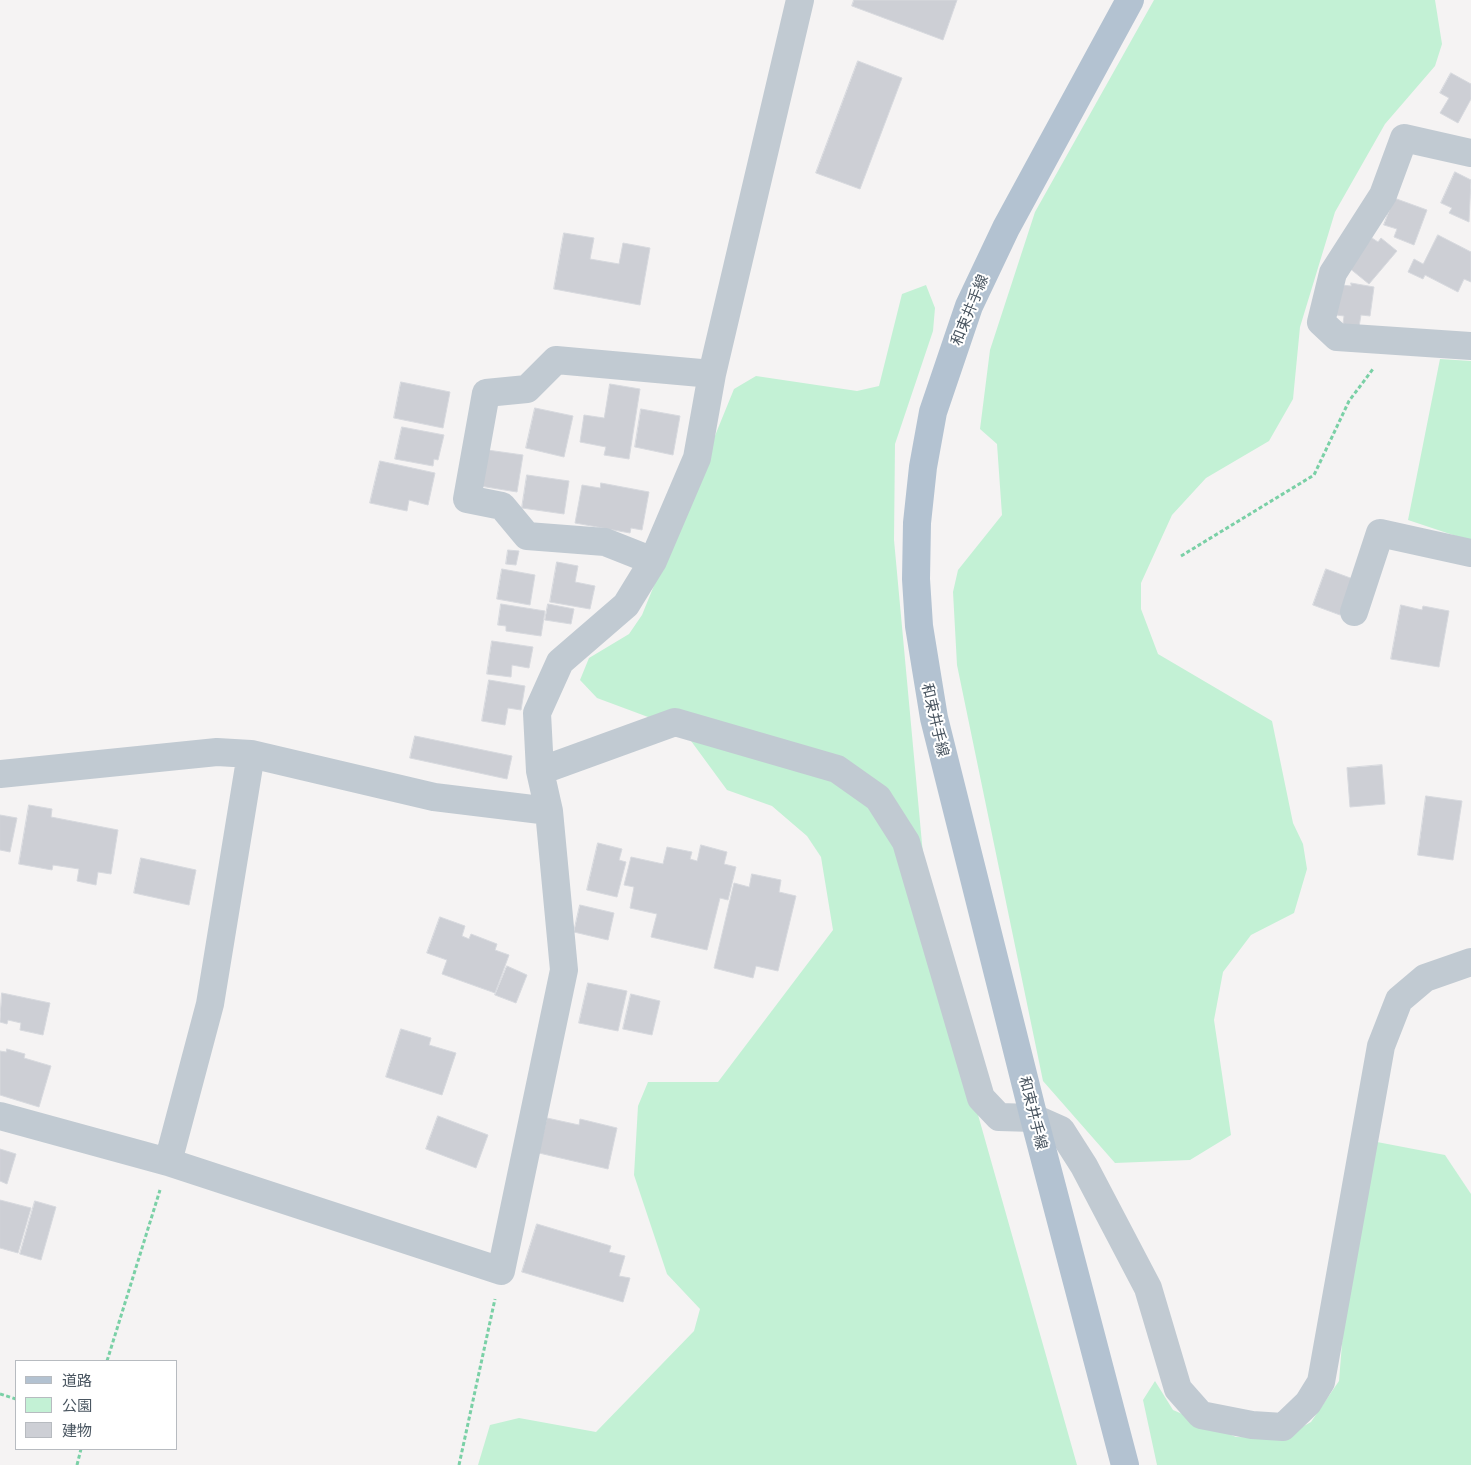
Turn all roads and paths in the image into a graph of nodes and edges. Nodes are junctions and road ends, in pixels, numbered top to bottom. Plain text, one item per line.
1 (800, 0) edge
2 (1130, 0) edge
3 (1471, 153) edge
4 (1394, 340) junction
5 (1471, 346) edge
6 (712, 374) junction
7 (1471, 553) edge
8 (1182, 556) dead end
9 (653, 561) junction
10 (1354, 612) dead end
11 (251, 754) junction
12 (540, 771) junction
13 (0, 774) edge
14 (549, 811) junction
15 (1471, 962) edge
16 (0, 1116) edge
17 (1034, 1118) junction
18 (168, 1162) junction
19 (501, 1271) junction
20 (107, 1360) edge
21 (0, 1394) edge
22 (15, 1399) edge
23 (81, 1450) edge
24 (77, 1465) edge
25 (460, 1465) edge
26 (1125, 1465) edge

1 - 6 street
2 - 17 main road, 和束井手線
3 - 4 street
4 - 5 street
4 - 8 path
6 - 9 street
6 - 9 street
7 - 10 street
9 - 12 street
11 - 13 street
11 - 14 street
11 - 18 street
12 - 14 street
12 - 17 street
14 - 19 street
15 - 17 street
16 - 18 street
17 - 26 main road, 和束井手線
18 - 19 street
18 - 20 path
19 - 25 path
21 - 22 path
23 - 24 path

